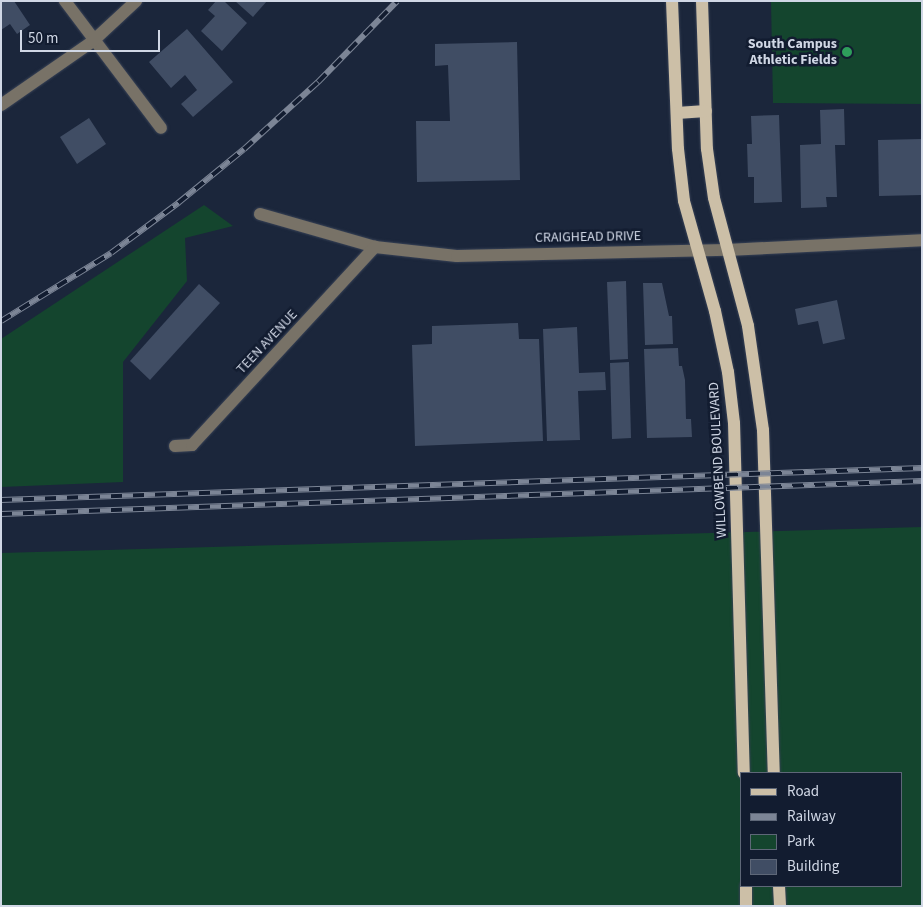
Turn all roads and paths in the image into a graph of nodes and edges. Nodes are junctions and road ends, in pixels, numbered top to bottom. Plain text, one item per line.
1 (64, 1) edge
2 (136, 1) edge
3 (672, 1) edge
4 (702, 1) edge
5 (92, 42) junction
6 (1, 105) edge
7 (706, 111) junction
8 (677, 113) junction
9 (161, 128) dead end
10 (260, 214) dead end
11 (922, 240) edge
12 (375, 247) junction
13 (696, 250) junction
14 (727, 250) junction
15 (175, 446) dead end
16 (744, 772) edge
17 (774, 772) edge
18 (746, 887) edge
19 (779, 887) edge
20 (746, 906) edge
21 (780, 906) edge

1 - 5 street
2 - 5 street
3 - 8 main road, WILLOWBEND BOULEVARD
4 - 7 main road
5 - 6 street
5 - 9 street
7 - 8 main road
7 - 14 main road
8 - 13 main road, WILLOWBEND BOULEVARD
10 - 12 street, CRAIGHEAD DRIVE
11 - 14 street, CRAIGHEAD DRIVE
12 - 13 street, CRAIGHEAD DRIVE
12 - 15 street, TEEN AVENUE
13 - 14 street, CRAIGHEAD DRIVE
13 - 16 main road, WILLOWBEND BOULEVARD
14 - 17 main road
18 - 20 main road
19 - 21 main road

